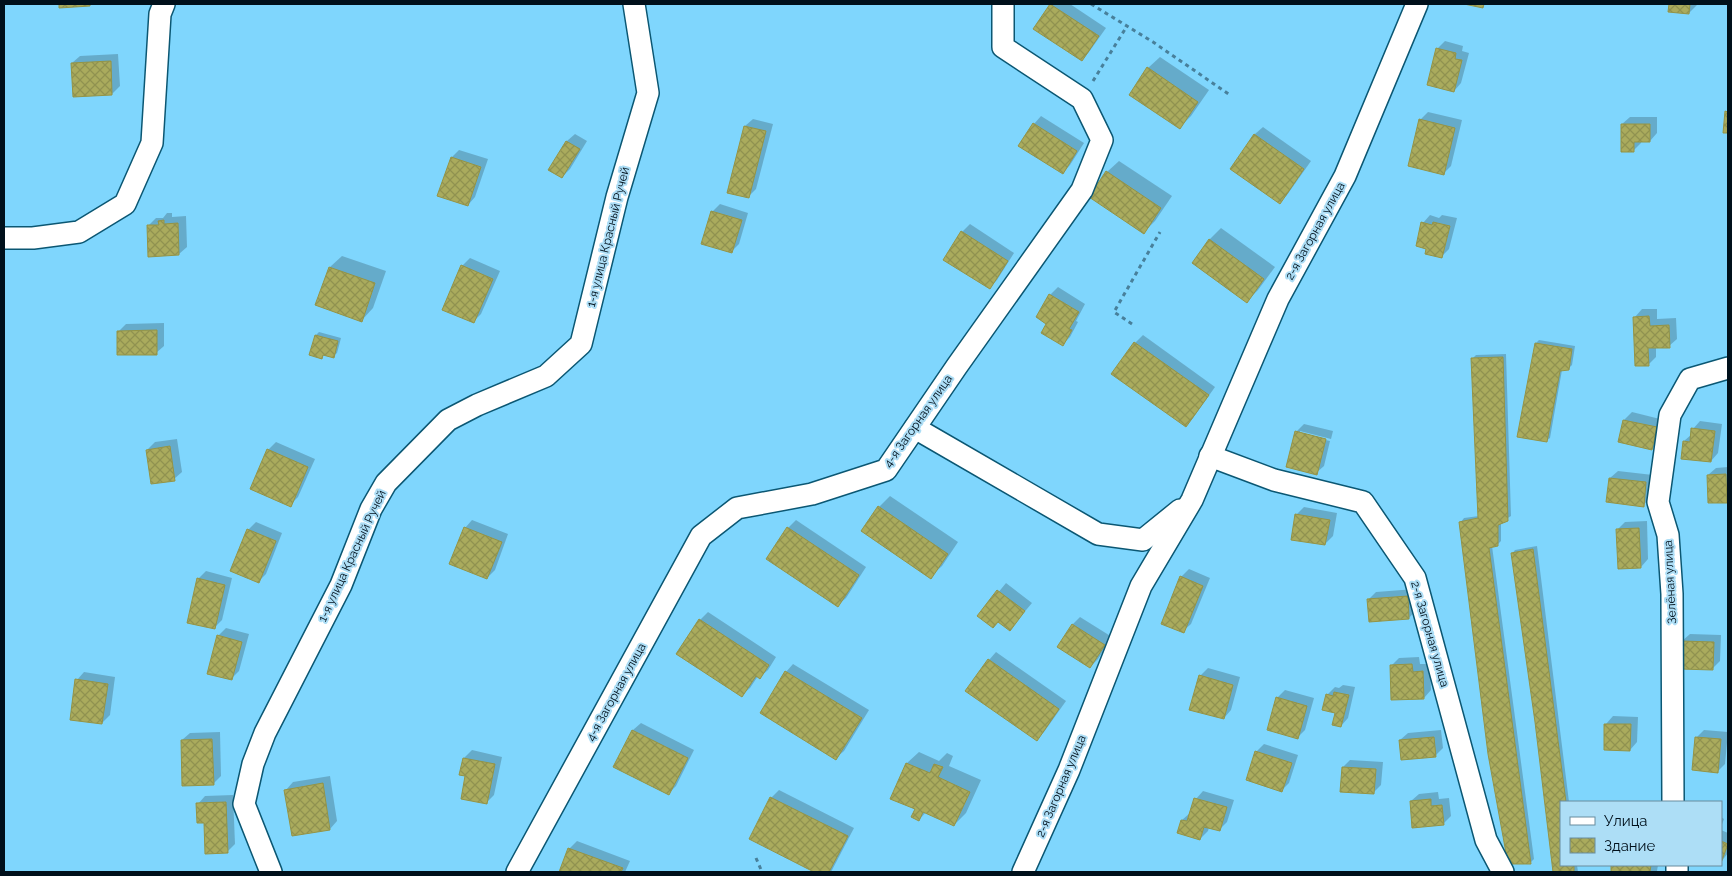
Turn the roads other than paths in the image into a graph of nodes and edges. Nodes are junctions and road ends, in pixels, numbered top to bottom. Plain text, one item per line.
1 (164, 4) edge
2 (634, 4) edge
3 (1003, 4) edge
4 (1417, 4) edge
5 (4, 238) edge
6 (1728, 368) edge
7 (915, 428) junction
8 (1210, 456) junction
9 (1192, 500) junction
10 (1673, 801) edge
11 (271, 872) edge
12 (517, 872) edge
13 (1024, 872) edge
14 (1503, 872) edge

1 - 5 street
2 - 11 street, 1-я улица Красный Ручей
3 - 7 street, 4-я Загорная улица
4 - 8 street, 2-я Загорная улица
6 - 10 street, Зелёная улица
7 - 9 street
7 - 12 street, 4-я Загорная улица
8 - 9 street, 2-я Загорная улица
8 - 14 street, 2-я Загорная улица
9 - 13 street, 2-я Загорная улица

